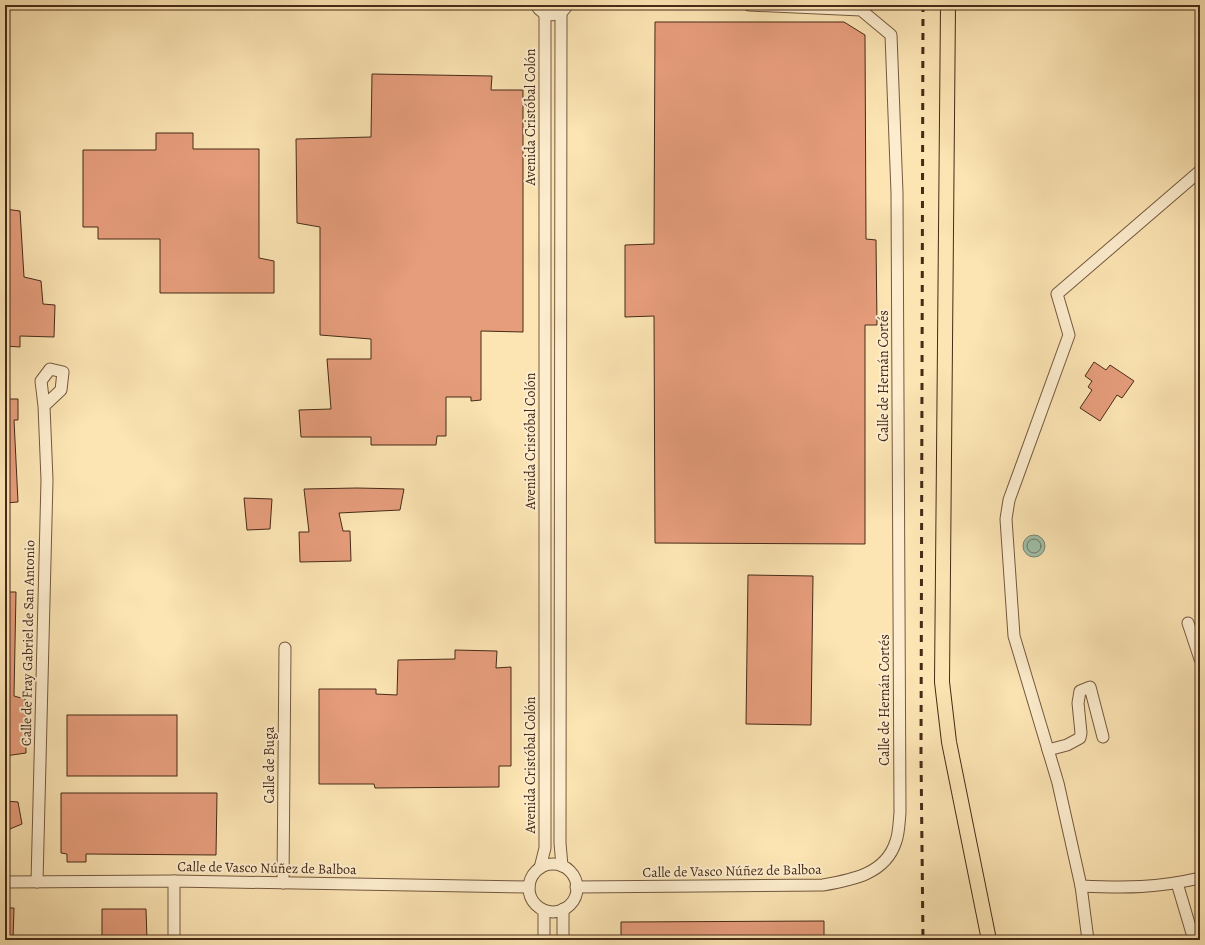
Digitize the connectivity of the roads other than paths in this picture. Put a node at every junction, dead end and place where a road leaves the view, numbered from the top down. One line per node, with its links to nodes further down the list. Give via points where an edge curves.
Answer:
1 (536, 5): 5 (street)
2 (749, 5): 13 (street, Calle de Hernán Cortés, via 861,10 891,35 897,201 900,813 896,841)
3 (948, 5): 30 (main road, via 942,682 948,742)
4 (564, 8): 5 (street, via 556,14); 14 (street, via 560,843)
5 (545, 14): 15 (street, Avenida Cristóbal Colón, via 545,848)
6 (1200, 171): 12 (street, via 1057,294 1069,335 1009,500 1006,519 1014,636)
7 (44, 406): 19 (street, Calle de Fray Gabriel de San Antonio, via 47,480)
8 (1188, 623): 10 (street)
9 (285, 648): 20 (street, Calle de Buga)
10 (1200, 659)
11 (1103, 737): 12 (street, via 1090,687 1080,690 1078,696 1080,738)
12 (1048, 750): 22 (street)
13 (883, 864): 24 (street, Calle de Vasco Núñez de Balboa, via 855,880 823,885)
14 (562, 866): 15 (street, via 555,864); 24 (street, via 572,875)
15 (540, 868): 23 (street, via 530,880)
16 (1200, 878): 21 (street)
17 (174, 881): 19 (street, Calle de Vasco Núñez de Balboa); 20 (street, Calle de Vasco Núñez de Balboa); 27 (street)
18 (5, 882): 19 (street, Calle de Vasco Núñez de Balboa)
19 (37, 882)
20 (283, 883): 23 (street, Calle de Vasco Núñez de Balboa)
21 (1177, 883): 22 (street, via 1134,888); 32 (street)
22 (1082, 886): 31 (street)
23 (529, 887): 26 (street, via 533,901)
24 (576, 887): 25 (street, via 573,900)
25 (563, 909): 26 (street, via 550,912); 29 (street)
26 (544, 910): 28 (street)
27 (174, 940)
28 (544, 940)
29 (563, 940)
30 (989, 940)
31 (1088, 940)
32 (1194, 940)

